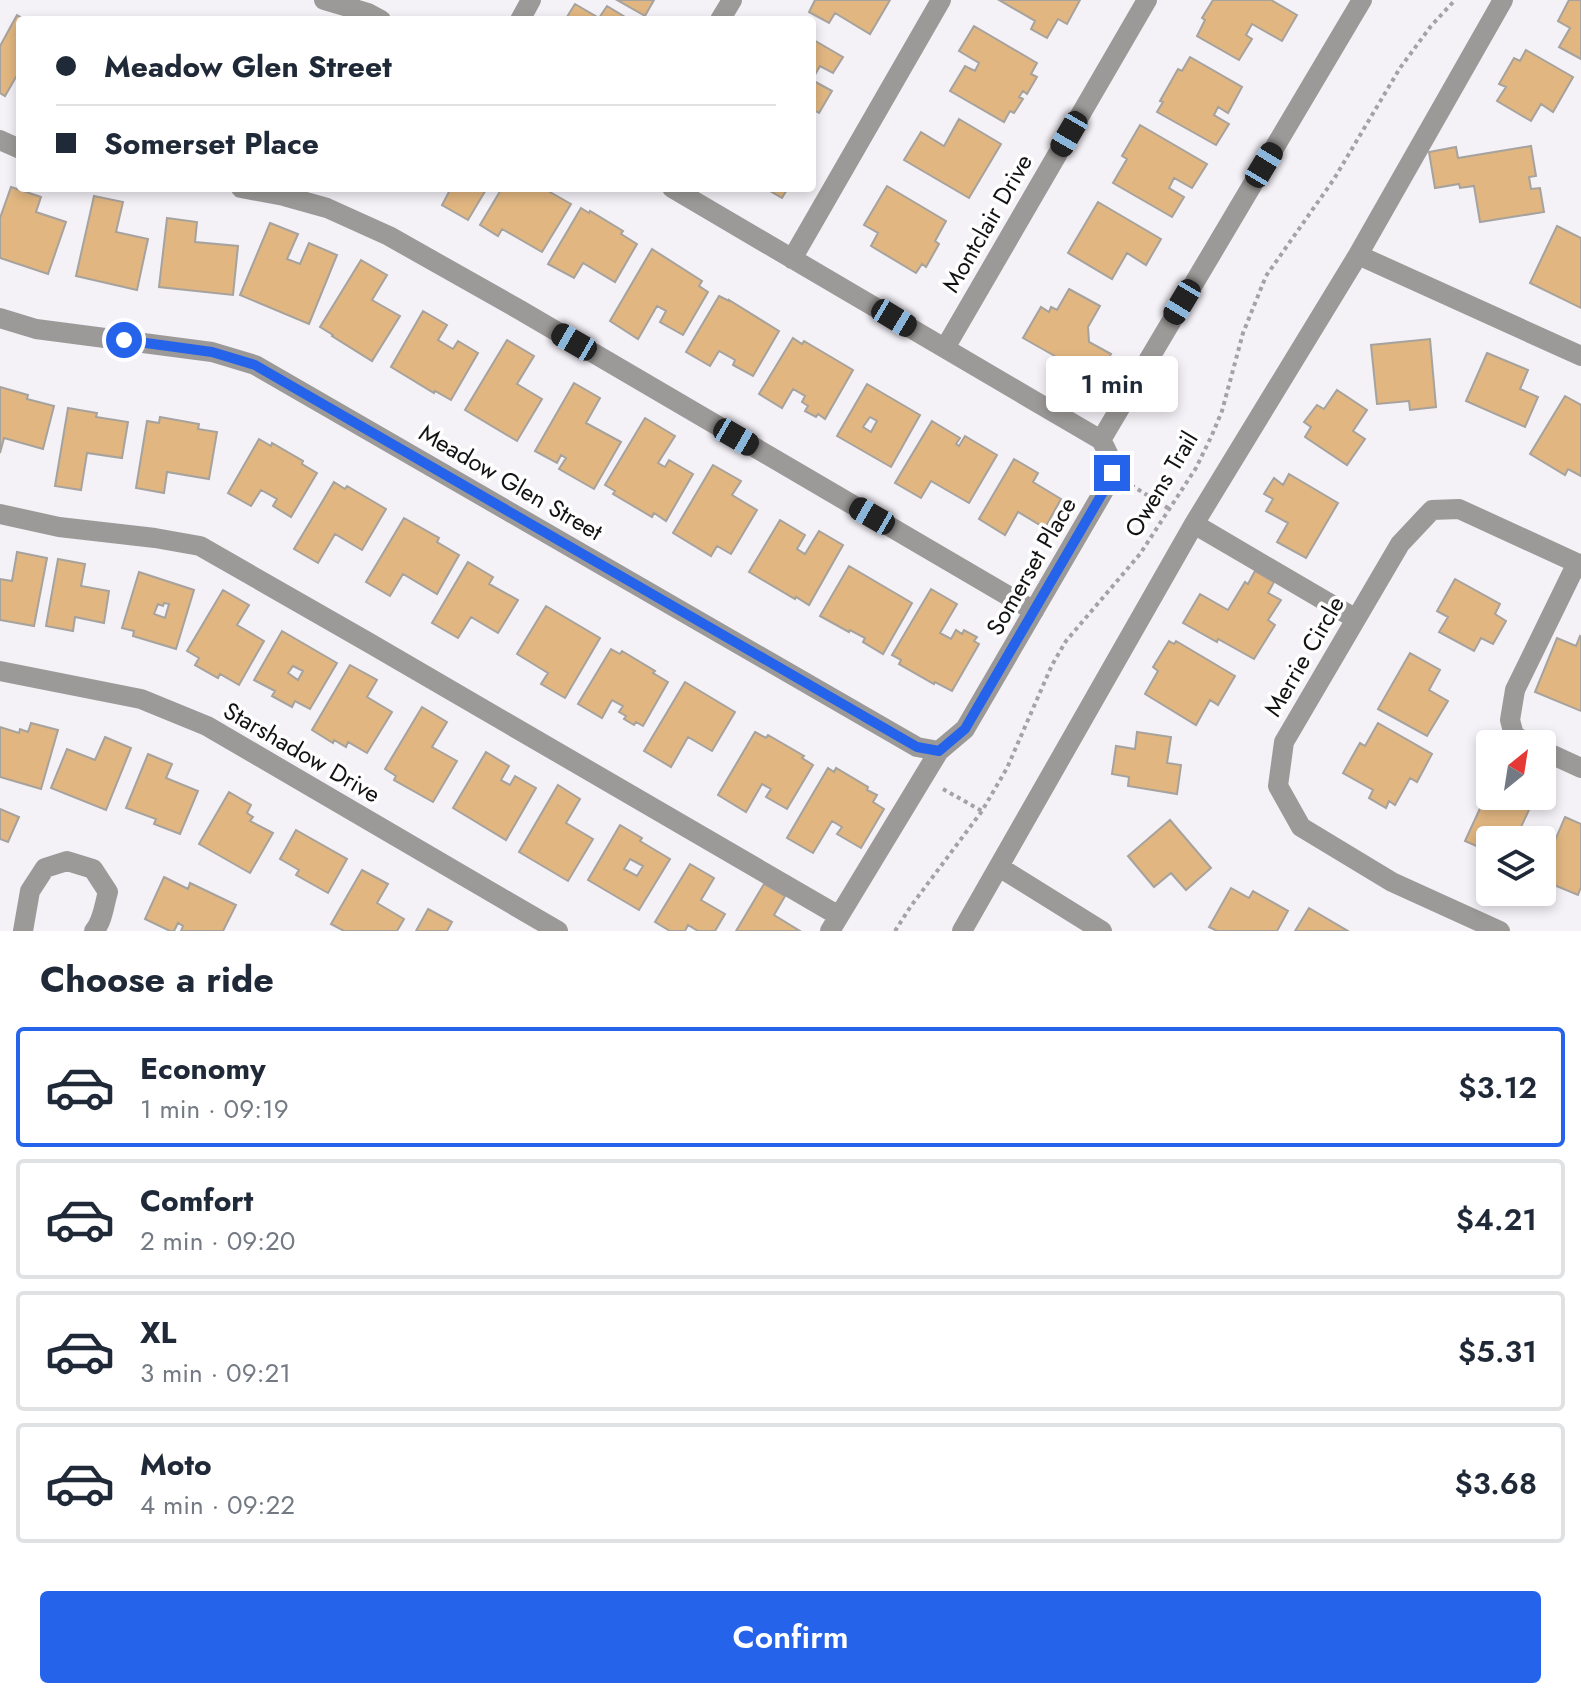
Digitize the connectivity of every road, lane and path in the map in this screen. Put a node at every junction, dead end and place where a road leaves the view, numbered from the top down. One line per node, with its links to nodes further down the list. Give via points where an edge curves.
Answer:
1 (324, 0): 7 (street)
2 (941, 0): 11 (street)
3 (1147, 0): 13 (street, Montclair Drive)
4 (1362, 0): 15 (street)
5 (1455, 0): 17 (path, Owens Trail, via 1400,68 1334,179 1266,276 1243,333 1222,411 1196,468)
6 (1503, 0): 10 (street)
7 (374, 16)
8 (262, 192): 21 (street, via 327,208 389,236)
9 (679, 192): 11 (street)
10 (1358, 255): 14 (street); 19 (street)
11 (792, 259): 13 (street)
12 (0, 318): 25 (street, Meadow Glen Street, via 36,329 212,352 255,365 917,747)
13 (945, 348): 15 (street)
14 (1581, 356)
15 (1101, 440): 16 (street, via 1111,456)
16 (1112, 473): 17 (path); 21 (street, Somerset Place)
17 (1169, 509): 19 (path); 29 (path, Owens Trail, via 1140,554 1066,641)
18 (0, 514): 31 (street, via 200,546 393,656)
19 (1194, 524): 22 (street); 30 (street)
20 (1579, 564): 22 (street, Merrie Circle, via 1459,509 1432,510 1400,544); 24 (street, via 1515,690)
21 (1034, 611): 25 (street, Somerset Place, via 965,729)
22 (1356, 619): 38 (street, Merrie Circle, via 1284,742 1278,786 1301,827 1392,882)
23 (0, 671): 34 (street, Starshadow Drive, via 141,699 207,726)
24 (1513, 730)
25 (939, 751): 28 (street)
26 (1556, 756): 27 (street)
27 (1581, 768)
28 (922, 778): 29 (path); 31 (street)
29 (982, 811): 35 (path, Owens Trail)
30 (999, 867): 36 (street); 37 (street)
31 (834, 924)
32 (27, 930): 33 (street, via 30,891 45,868 67,861 93,869 108,892)
33 (94, 931)
34 (558, 931)
35 (895, 931)
36 (962, 931)
37 (1102, 931)
38 (1500, 931)

